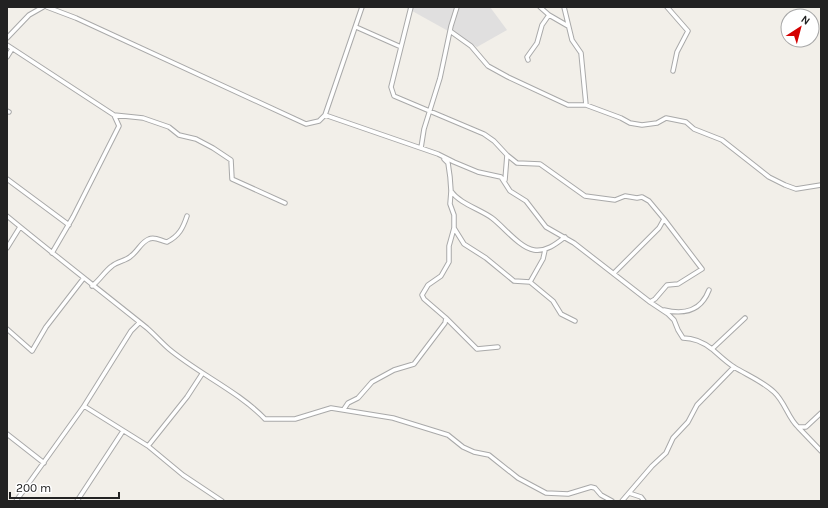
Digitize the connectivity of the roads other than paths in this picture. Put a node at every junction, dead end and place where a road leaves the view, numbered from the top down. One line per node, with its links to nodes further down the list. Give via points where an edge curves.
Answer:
1 (42, 7): 15 (street, via 29,15)
2 (48, 7): 24 (street, via 295,119 310,124)
3 (362, 7): 13 (street)
4 (411, 7): 17 (street)
5 (457, 7): 14 (street)
6 (540, 7): 11 (street)
7 (564, 7): 12 (street)
8 (667, 7): 10 (street)
9 (674, 7): 10 (street)
10 (672, 11): 21 (street, via 688,31 677,52)
11 (549, 15): 12 (street); 20 (street, via 542,25 537,43 527,57)
12 (568, 26): 22 (street, via 572,40 581,53)
13 (356, 27): 17 (street); 24 (street)
14 (450, 31): 22 (street, via 471,46 488,66 508,77 568,105); 23 (street)
15 (7, 38)
16 (7, 46): 18 (street)
17 (401, 47): 23 (street, via 391,92 394,96)
18 (12, 49): 19 (street); 25 (street)
19 (7, 57)
20 (528, 60)
21 (673, 71)
22 (586, 104): 31 (street, via 630,124 657,123 666,118 686,122 731,145 769,177 785,186 796,189)
23 (430, 112): 26 (street); 27 (street, via 484,134)
24 (325, 114): 26 (street)
25 (114, 115): 33 (street, via 143,118 169,127 179,135 196,139 231,160 232,179); 37 (street, via 119,126 118,131)
26 (421, 148): 28 (street)
27 (507, 155): 30 (street); 36 (street, via 517,163 540,164 585,196 615,200 625,196 642,197 649,201)
28 (442, 157): 30 (street, via 478,172 501,176); 32 (street, via 448,163)
29 (7, 179): 37 (street)
30 (505, 180): 40 (street, via 510,191 526,201 546,227)
31 (821, 185)
32 (452, 191): 39 (street, via 450,204 454,215); 42 (street, via 456,197 493,219 514,238 533,250)
33 (285, 203)
34 (7, 216): 38 (street)
35 (187, 216): 47 (street, via 183,229 173,239 167,242 149,239 141,244 130,258 120,260 112,266)
36 (664, 219): 44 (street, via 659,228); 49 (street, via 702,268 678,284 667,285 655,300)
37 (69, 225): 43 (street)
38 (20, 227): 41 (street); 43 (street)
39 (454, 228): 46 (street, via 464,244 514,281); 51 (street, via 446,269 428,285 422,295)
40 (565, 237): 42 (street); 44 (street)
41 (7, 248)
42 (545, 250): 46 (street, via 543,259)
43 (52, 253): 45 (street)
44 (614, 273): 49 (street)
45 (83, 279): 47 (street); 55 (street, via 46,327 32,351)
46 (530, 282): 53 (street, via 553,301 561,314)
47 (92, 286): 54 (street)
48 (709, 290): 50 (street, via 705,301 694,310 674,312)
49 (650, 302): 50 (street)
50 (661, 309): 57 (street, via 674,320 683,338 703,342)
51 (446, 318): 56 (street, via 477,348); 61 (street, via 440,331 414,364 394,370 372,382)
52 (745, 318): 57 (street)
53 (575, 321)
54 (139, 323): 59 (street); 60 (street)
55 (7, 329)
56 (498, 347)
57 (712, 349): 58 (street)
58 (734, 367): 63 (street, via 775,393 786,406 792,422); 69 (street, via 697,405 688,422 673,438 666,453)
59 (202, 374): 61 (street, via 255,409 265,419 295,419 331,408); 66 (street)
60 (84, 406): 64 (street); 68 (street)
61 (344, 409): 73 (street, via 393,418 448,435 463,447 489,455 518,478 546,493 568,494 590,487)
62 (821, 413): 63 (street, via 806,427)
63 (798, 427): 67 (street)
64 (123, 431): 66 (street); 71 (street)
65 (7, 434): 68 (street)
66 (148, 446): 72 (street, via 183,475)
67 (821, 451)
68 (44, 463): 70 (street)
69 (629, 493): 74 (street); 75 (street, via 641,497)
70 (16, 501)
71 (77, 501)
72 (222, 501)
73 (612, 501)
74 (622, 501)
75 (644, 501)

